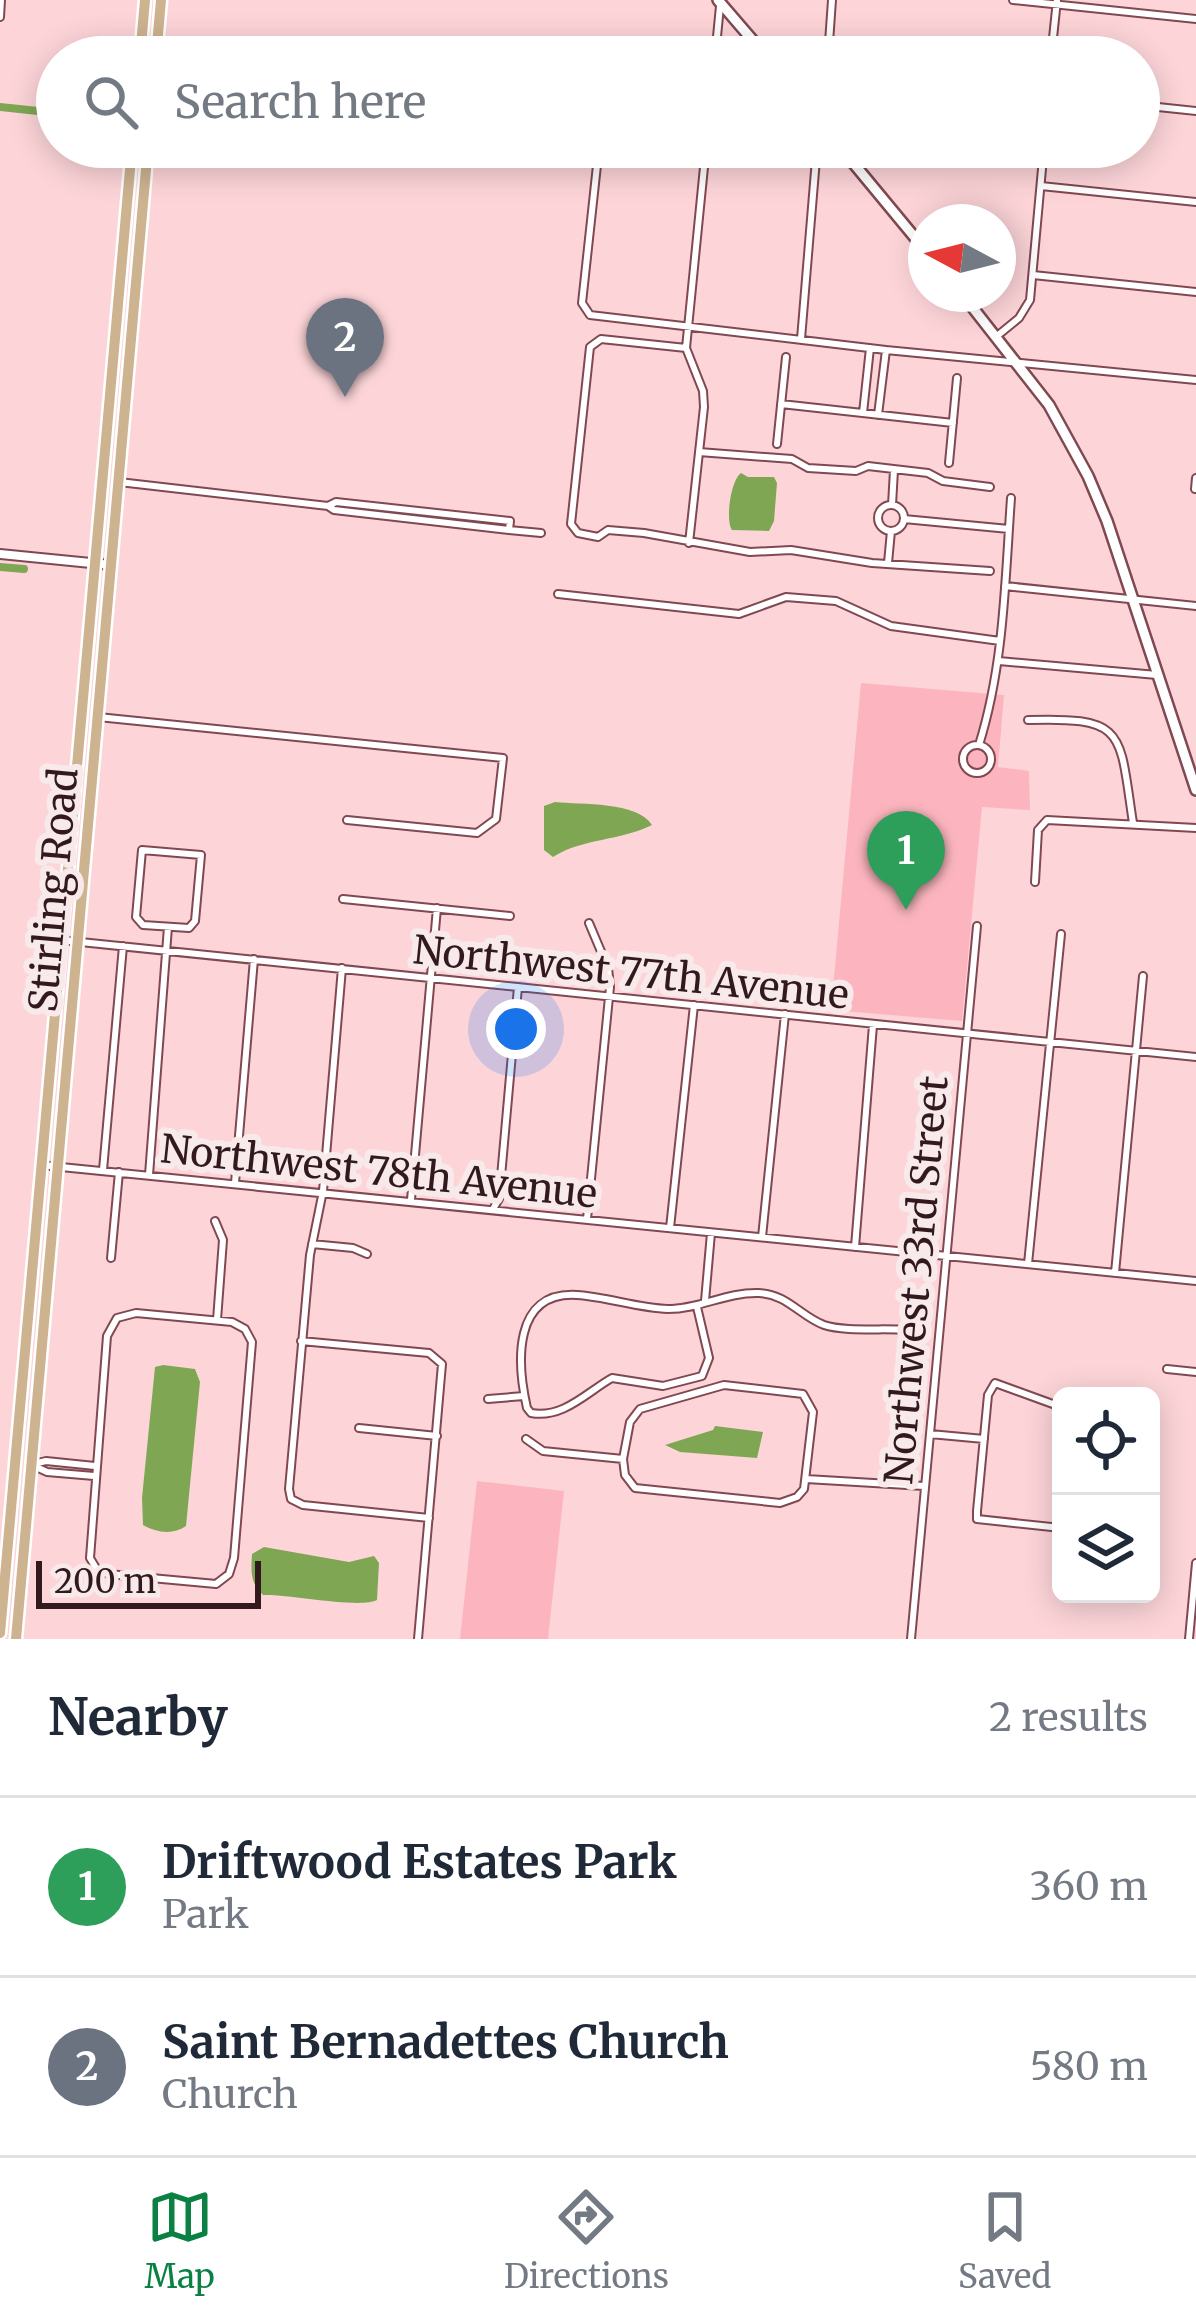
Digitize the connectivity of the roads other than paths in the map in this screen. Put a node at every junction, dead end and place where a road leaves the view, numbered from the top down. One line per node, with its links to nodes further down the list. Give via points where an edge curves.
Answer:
1 (2, 0): 8 (street)
2 (145, 0): 10 (main road)
3 (161, 0): 11 (main road)
4 (832, 0): 14 (street)
5 (1013, 0): 7 (street)
6 (719, 1): 12 (street); 13 (main road)
7 (1056, 2): 9 (street); 15 (street)
8 (0, 17)
9 (1196, 19)
10 (142, 36)
11 (158, 36)
12 (716, 36)
13 (749, 36)
14 (829, 36)
15 (1054, 36)
16 (1160, 107): 17 (street)
17 (1196, 111)
18 (130, 168): 41 (main road, Stirling Road)
19 (146, 168): 42 (main road, Stirling Road)
20 (596, 168): 31 (street, via 584,310)
21 (704, 168): 31 (street)
22 (815, 168): 33 (street)
23 (857, 168): 27 (main road)
24 (1042, 168): 25 (street)
25 (1041, 186): 26 (street); 28 (street)
26 (1196, 202)
27 (908, 229)
28 (1033, 275): 29 (street); 32 (street, via 1026,310)
29 (1196, 292)
30 (977, 312): 32 (main road)
31 (689, 325): 33 (street); 34 (street)
32 (997, 336): 38 (main road)
33 (801, 339): 35 (street)
34 (686, 348): 48 (street, via 703,391); 61 (street, via 601,339 590,347 571,524 598,537 608,530)
35 (870, 348): 36 (street); 44 (street)
36 (886, 350): 38 (street); 45 (street)
37 (786, 357): 43 (street)
38 (1018, 361): 40 (street); 69 (main road, via 1088,476)
39 (957, 378): 46 (street)
40 (1196, 380)
41 (111, 388): 42 (main road); 63 (main road, Stirling Road)
42 (127, 390): 52 (main road, Stirling Road)
43 (781, 404): 44 (street); 47 (street)
44 (862, 413): 45 (street)
45 (878, 415): 46 (street)
46 (952, 423): 49 (street)
47 (777, 444)
48 (699, 452): 50 (street); 61 (street)
49 (949, 463)
50 (894, 470): 53 (street); 56 (street)
51 (1196, 478): 54 (street)
52 (119, 482): 60 (street, via 510,521 509,530); 65 (main road, Stirling Road)
53 (989, 487)
54 (1195, 489)
55 (1011, 498): 58 (street)
56 (892, 505): 57 (street); 59 (street, via 878,518)
57 (904, 519): 58 (street); 59 (street)
58 (1009, 529): 67 (street)
59 (890, 531): 64 (street)
60 (541, 533)
61 (688, 543): 64 (street)
62 (0, 554): 63 (street)
63 (95, 564): 65 (street); 89 (main road, Stirling Road)
64 (887, 564): 66 (street)
65 (111, 565): 74 (main road, Stirling Road)
66 (990, 571)
67 (1005, 586): 69 (street); 71 (street)
68 (558, 594): 71 (street, via 739,614 786,597 836,601 891,626)
69 (1132, 599): 70 (street); 73 (main road)
70 (1196, 606)
71 (1000, 641): 72 (street)
72 (999, 661): 73 (street); 76 (street)
73 (1159, 675): 77 (main road)
74 (98, 717): 78 (street, via 503,758 496,819 477,833); 90 (main road, Stirling Road)
75 (1028, 719): 79 (street, via 1105,726 1125,771)
76 (979, 746): 76 (street, via 963,755 975,773 991,759)
77 (1196, 790)
78 (347, 820)
79 (1133, 823): 80 (street); 81 (street, via 1047,820 1038,830)
80 (1196, 828)
81 (1035, 882)
82 (344, 899): 83 (street, Northwest 77th Avenue)
83 (437, 908): 84 (street, Northwest 77th Avenue); 96 (street)
84 (510, 916)
85 (589, 923): 98 (street, via 608,968)
86 (977, 926): 102 (street, Northwest 33rd Street)
87 (168, 927): 87 (street, via 136,917 142,850 201,855 192,925); 92 (street)
88 (1060, 934): 103 (street)
89 (61, 940): 90 (street, Northwest 77th Avenue); 106 (main road, Stirling Road)
90 (78, 941): 91 (street, Northwest 77th Avenue); 107 (main road, Stirling Road)
91 (123, 946): 92 (street, Northwest 77th Avenue); 108 (street)
92 (167, 951): 93 (street, Northwest 77th Avenue); 110 (street)
93 (254, 959): 94 (street, Northwest 77th Avenue); 111 (street)
94 (342, 968): 96 (street, Northwest 77th Avenue); 112 (street)
95 (1143, 976): 104 (street)
96 (430, 977): 97 (street, Northwest 77th Avenue); 113 (street)
97 (518, 987): 98 (street, Northwest 77th Avenue); 114 (street)
98 (608, 997): 99 (street, Northwest 77th Avenue); 115 (street)
99 (694, 1005): 100 (street, Northwest 77th Avenue); 117 (street)
100 (784, 1014): 101 (street, Northwest 77th Avenue); 119 (street)
101 (873, 1025): 102 (street, Northwest 77th Avenue); 121 (street)
102 (967, 1033): 103 (street, Northwest 77th Avenue); 123 (street, Northwest 33rd Street)
103 (1051, 1041): 104 (street, Northwest 77th Avenue); 125 (street)
104 (1136, 1049): 105 (street, Northwest 77th Avenue); 126 (street)
105 (1196, 1057)
106 (41, 1165): 107 (street, Northwest 78th Avenue); 142 (main road, Stirling Road)
107 (58, 1167): 108 (street, Northwest 78th Avenue); 144 (main road, Stirling Road)
108 (104, 1170): 109 (street, Northwest 78th Avenue)
109 (119, 1172): 110 (street, Northwest 78th Avenue); 124 (street)
110 (149, 1174): 111 (street, Northwest 78th Avenue)
111 (235, 1183): 112 (street, Northwest 78th Avenue)
112 (323, 1191): 113 (street, Northwest 78th Avenue); 120 (street)
113 (411, 1200): 114 (street, Northwest 78th Avenue)
114 (493, 1209): 115 (street, Northwest 78th Avenue)
115 (587, 1219): 117 (street, Northwest 78th Avenue)
116 (215, 1221): 129 (street, via 223,1240)
117 (670, 1228): 118 (street, Northwest 78th Avenue)
118 (711, 1233): 119 (street, Northwest 78th Avenue); 128 (street)
119 (761, 1238): 121 (street, Northwest 78th Avenue)
120 (312, 1244): 122 (street); 131 (street)
121 (855, 1247): 123 (street, Northwest 78th Avenue)
122 (367, 1254)
123 (945, 1256): 125 (street, Northwest 78th Avenue); 138 (street, Northwest 33rd Street)
124 (111, 1258)
125 (1028, 1264): 126 (street, Northwest 78th Avenue)
126 (1115, 1273): 127 (street, Northwest 78th Avenue)
127 (1196, 1281)
128 (701, 1305): 130 (street, via 762,1293 825,1325); 134 (street, via 640,1307 575,1295 545,1301 522,1331); 134 (street, via 709,1358 702,1376 663,1385 612,1378 546,1415 531,1413)
129 (217, 1321): 145 (street, via 117,1318 107,1336); 146 (street, via 248,1333 253,1355 233,1564 225,1579 204,1585 94,1566)
130 (908, 1330)
131 (302, 1342): 139 (street, via 436,1357 443,1373); 149 (street, via 291,1499)
132 (1167, 1369): 133 (street)
133 (1196, 1372)
134 (524, 1396): 135 (street)
135 (488, 1399)
136 (1052, 1404): 141 (street, via 995,1383)
137 (359, 1428): 139 (street)
138 (930, 1434): 141 (street); 148 (street, Northwest 33rd Street)
139 (437, 1436): 149 (street)
140 (526, 1439): 143 (street, via 543,1451)
141 (984, 1439): 150 (street, via 977,1519)
142 (17, 1442): 144 (main road); 152 (main road, Stirling Road, via 9,1462)
143 (623, 1459): 147 (street, via 635,1488 780,1503 797,1497); 147 (street, via 640,1409 724,1385 810,1400)
144 (31, 1464): 145 (street); 146 (street); 153 (main road, Stirling Road)
145 (95, 1466): 146 (street)
146 (94, 1476)
147 (806, 1479): 148 (street)
148 (925, 1486): 157 (street, Northwest 33rd Street)
149 (429, 1518): 156 (street)
150 (1052, 1527)
151 (1196, 1563): 158 (street)
152 (3, 1600): 153 (main road); 154 (main road, Stirling Road)
153 (18, 1620): 155 (main road, Stirling Road)
154 (0, 1633)
155 (16, 1639)
156 (418, 1639)
157 (910, 1639)
158 (1189, 1639)

